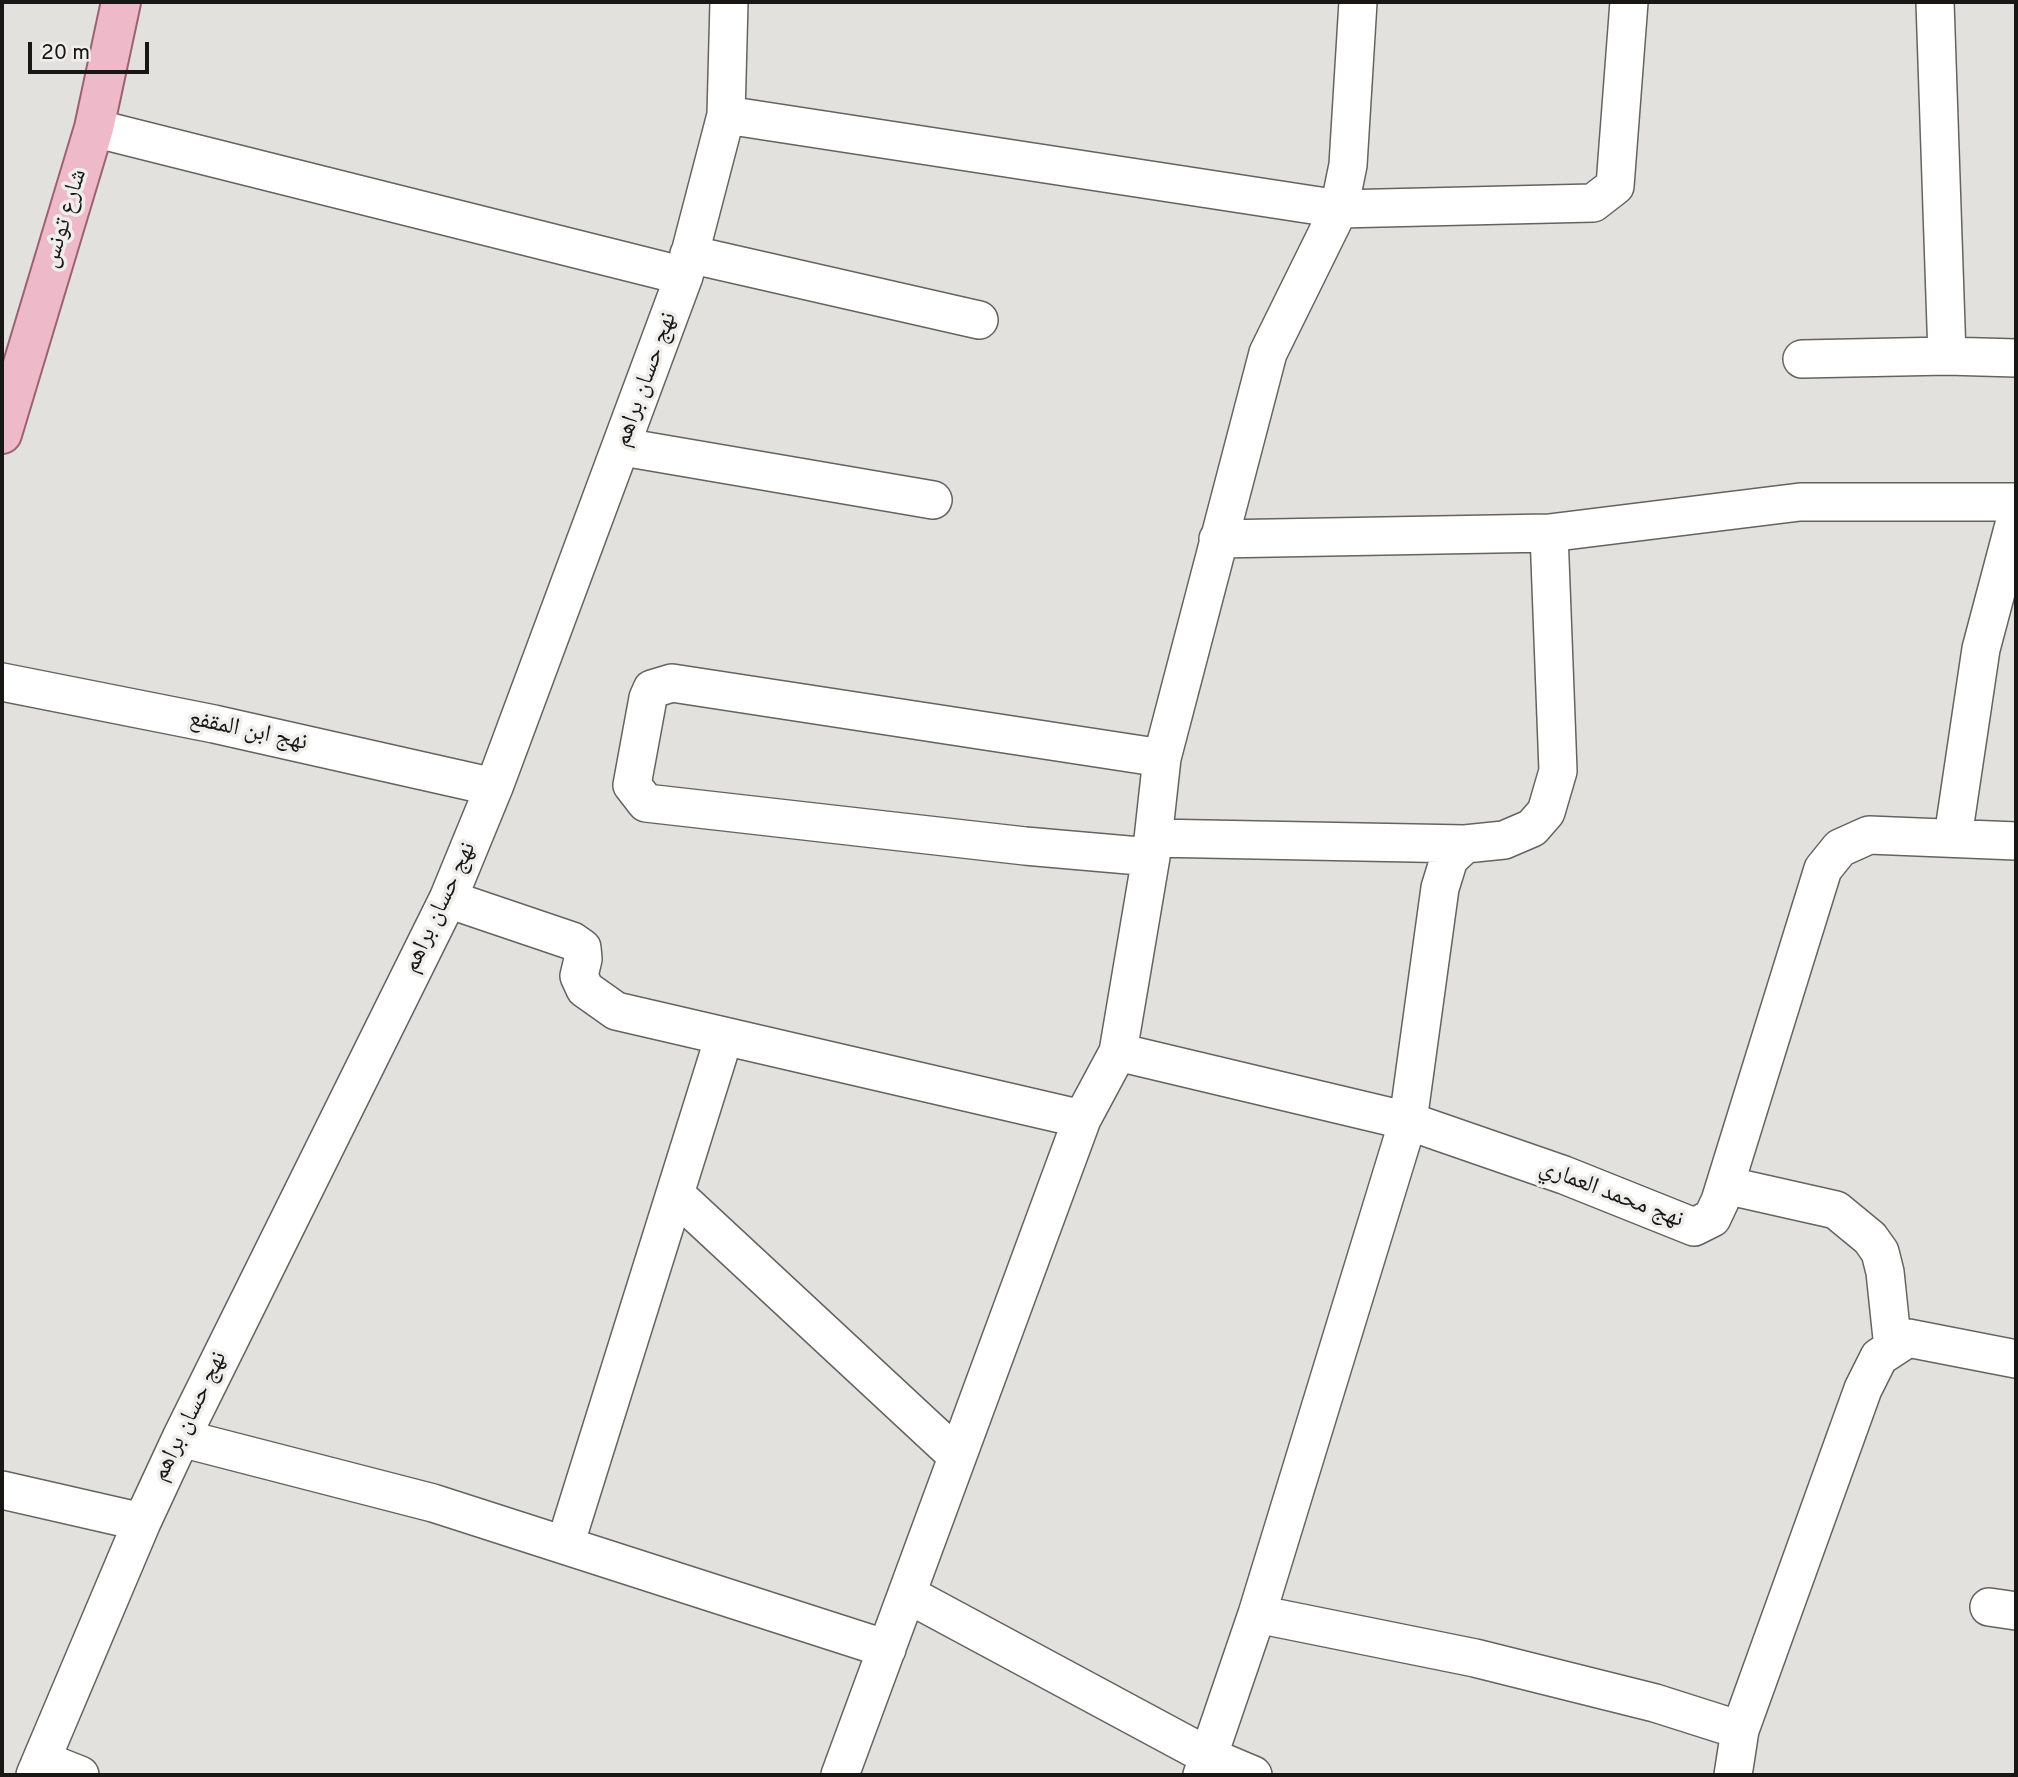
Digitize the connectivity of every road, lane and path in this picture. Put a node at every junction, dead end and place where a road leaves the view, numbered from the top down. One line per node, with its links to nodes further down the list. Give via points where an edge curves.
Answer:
1 (121, 2): 7 (main road, شارع تونس)
2 (729, 2): 6 (street, نهج حسان براهم)
3 (1358, 2): 8 (street, via 1348,165)
4 (1629, 2): 8 (street, via 1615,186 1593,203)
5 (1935, 2): 11 (street)
6 (726, 116): 8 (street); 9 (street, نهج حسان براهم)
7 (94, 128): 9 (street); 14 (main road, شارع تونس)
8 (1339, 209): 21 (street, via 1268,353)
9 (687, 265): 10 (street); 16 (street, نهج حسان براهم)
10 (979, 320)
11 (1947, 356): 12 (street); 13 (street)
12 (2016, 358)
13 (1802, 359)
14 (8, 388): 15 (main road, شارع تونس)
15 (2, 434)
16 (623, 447): 17 (street); 24 (street, نهج حسان براهم)
17 (933, 500)
18 (2016, 502): 20 (street, via 1800,502)
19 (2016, 517): 25 (street, via 1981,649)
20 (1549, 533): 21 (street); 27 (street, via 1558,771 1546,812 1532,828 1504,840)
21 (1218, 538): 23 (street)
22 (2, 682): 24 (street, نهج ابن المقفع)
23 (1162, 758): 28 (street); 28 (street, via 672,683 652,689 648,698 632,785 646,803 1025,846)
24 (494, 787): 29 (street, نهج حسان براهم)
25 (1953, 838): 26 (street, نهج محمد العماري); 34 (street, نهج محمد العماري, via 1869,835 1840,848 1823,869)
26 (2016, 841)
27 (1465, 844): 28 (street); 33 (street, via 1449,859 1440,888)
28 (1152, 847): 31 (street)
29 (448, 899): 30 (street, via 572,941 582,948 579,976 585,989 616,1011); 38 (street, نهج حسان براهم)
30 (724, 1037): 32 (street); 35 (street)
31 (1118, 1052): 32 (street); 33 (street, نهج محمد العماري)
32 (1082, 1119): 39 (street)
33 (1408, 1121): 34 (street, نهج محمد العماري, via 1564,1175 1694,1227 1712,1218); 44 (street)
34 (1725, 1185): 36 (street, via 1836,1210 1871,1238 1885,1272)
35 (675, 1194): 39 (street); 42 (street)
36 (1893, 1348): 37 (street, via 1908,1338); 46 (street, via 1879,1357 1863,1389)
37 (2016, 1359)
38 (181, 1437): 41 (street, نهج حسان براهم); 42 (street, via 433,1503)
39 (957, 1457): 43 (street)
40 (2, 1490): 41 (street)
41 (142, 1521): 48 (street, نهج حسان براهم)
42 (565, 1545): 45 (street)
43 (907, 1594): 45 (street); 47 (street)
44 (1257, 1614): 46 (street, via 1475,1658 1655,1703); 47 (street)
45 (887, 1649): 50 (street)
46 (1740, 1730): 52 (street)
47 (1205, 1766): 51 (street)
48 (38, 1767): 49 (street)
49 (80, 1775)
50 (840, 1775)
51 (1253, 1775)
52 (1734, 1775)

